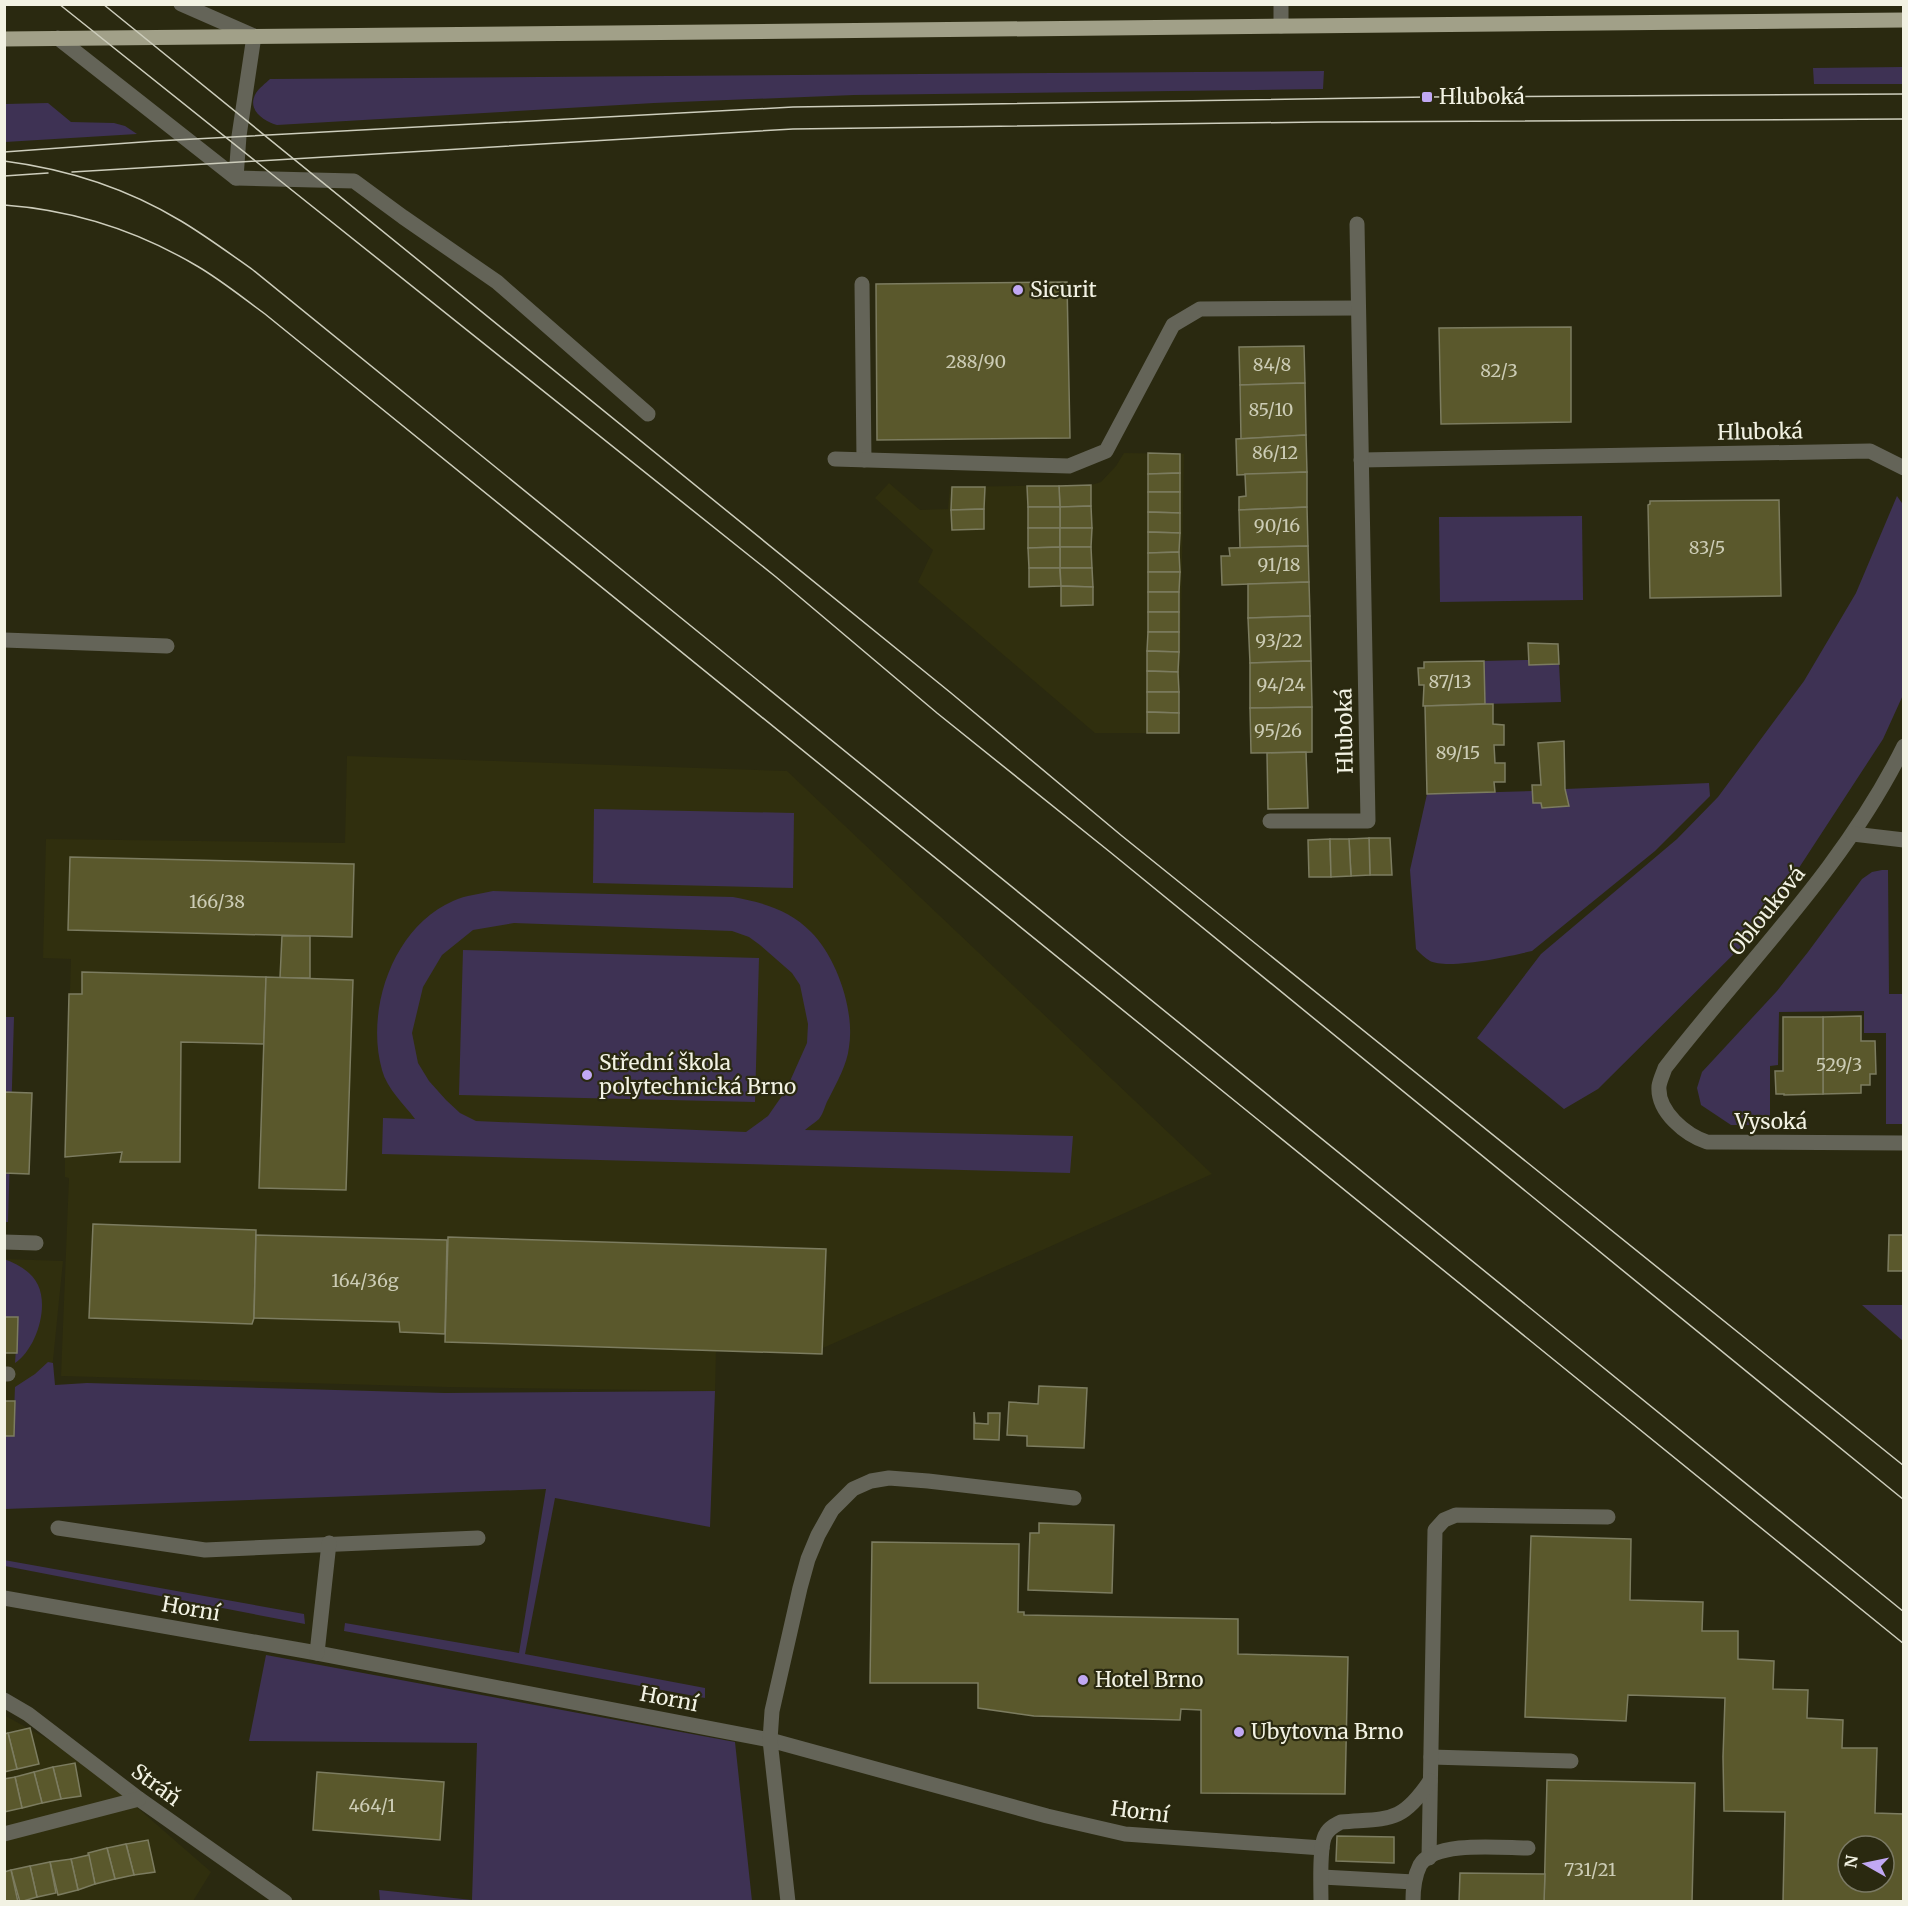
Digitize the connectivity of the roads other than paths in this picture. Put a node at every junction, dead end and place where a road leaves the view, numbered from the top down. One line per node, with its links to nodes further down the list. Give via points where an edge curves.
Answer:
1 (181, 4): 5 (street)
2 (1281, 4): 4 (street)
3 (1904, 20): 4 (main road)
4 (1281, 26): 5 (main road)
5 (254, 36): 6 (main road); 8 (street)
6 (58, 38): 7 (main road); 8 (street)
7 (4, 39)
8 (236, 178): 12 (street, via 354,181 497,282)
9 (1357, 224): 11 (street, Hluboká)
10 (862, 284): 14 (street)
11 (1357, 308): 14 (street, via 1200,309 1173,325 1106,451 1069,466); 15 (street, Hluboká)
12 (648, 414)
13 (835, 459): 14 (street)
14 (864, 460)
15 (1361, 460): 16 (street, Hluboká, via 1870,451); 20 (street, Hluboká, via 1368,821)
16 (1904, 468)
17 (4, 640): 18 (street)
18 (167, 646)
19 (1904, 746): 21 (street, Oblouková)
20 (1270, 821)
21 (1853, 834): 22 (street); 23 (street, Oblouková, via 1818,883 1665,1068)
22 (1904, 840)
23 (1660, 1096): 24 (street, Vysoká, via 1680,1126 1707,1142)
24 (1904, 1143)
25 (4, 1242): 26 (street)
26 (36, 1243)
27 (1074, 1498): 35 (street, via 889,1478 853,1489 832,1510 808,1559 772,1711)
28 (1608, 1516): 36 (street, via 1456,1515 1435,1530)
29 (58, 1528): 31 (street, via 205,1550)
30 (478, 1538): 31 (street)
31 (329, 1544): 33 (street)
32 (4, 1598): 33 (street, Horní)
33 (317, 1653): 35 (street, Horní)
34 (4, 1700): 39 (street, Stráň)
35 (770, 1740): 41 (street, Horní, via 1125,1834); 47 (street)
36 (1431, 1757): 37 (street); 38 (street)
37 (1571, 1761)
38 (1430, 1781): 41 (street, via 1408,1809 1396,1816 1333,1826 1324,1835); 43 (street)
39 (139, 1799): 40 (street); 46 (street, Stráň)
40 (4, 1834)
41 (1322, 1848): 44 (street)
42 (1528, 1848): 43 (street, via 1462,1847 1440,1851)
43 (1429, 1858): 45 (street, via 1421,1863)
44 (1322, 1877): 45 (street); 48 (street)
45 (1414, 1882): 49 (street)
46 (285, 1902)
47 (788, 1902)
48 (1321, 1902)
49 (1413, 1902)

